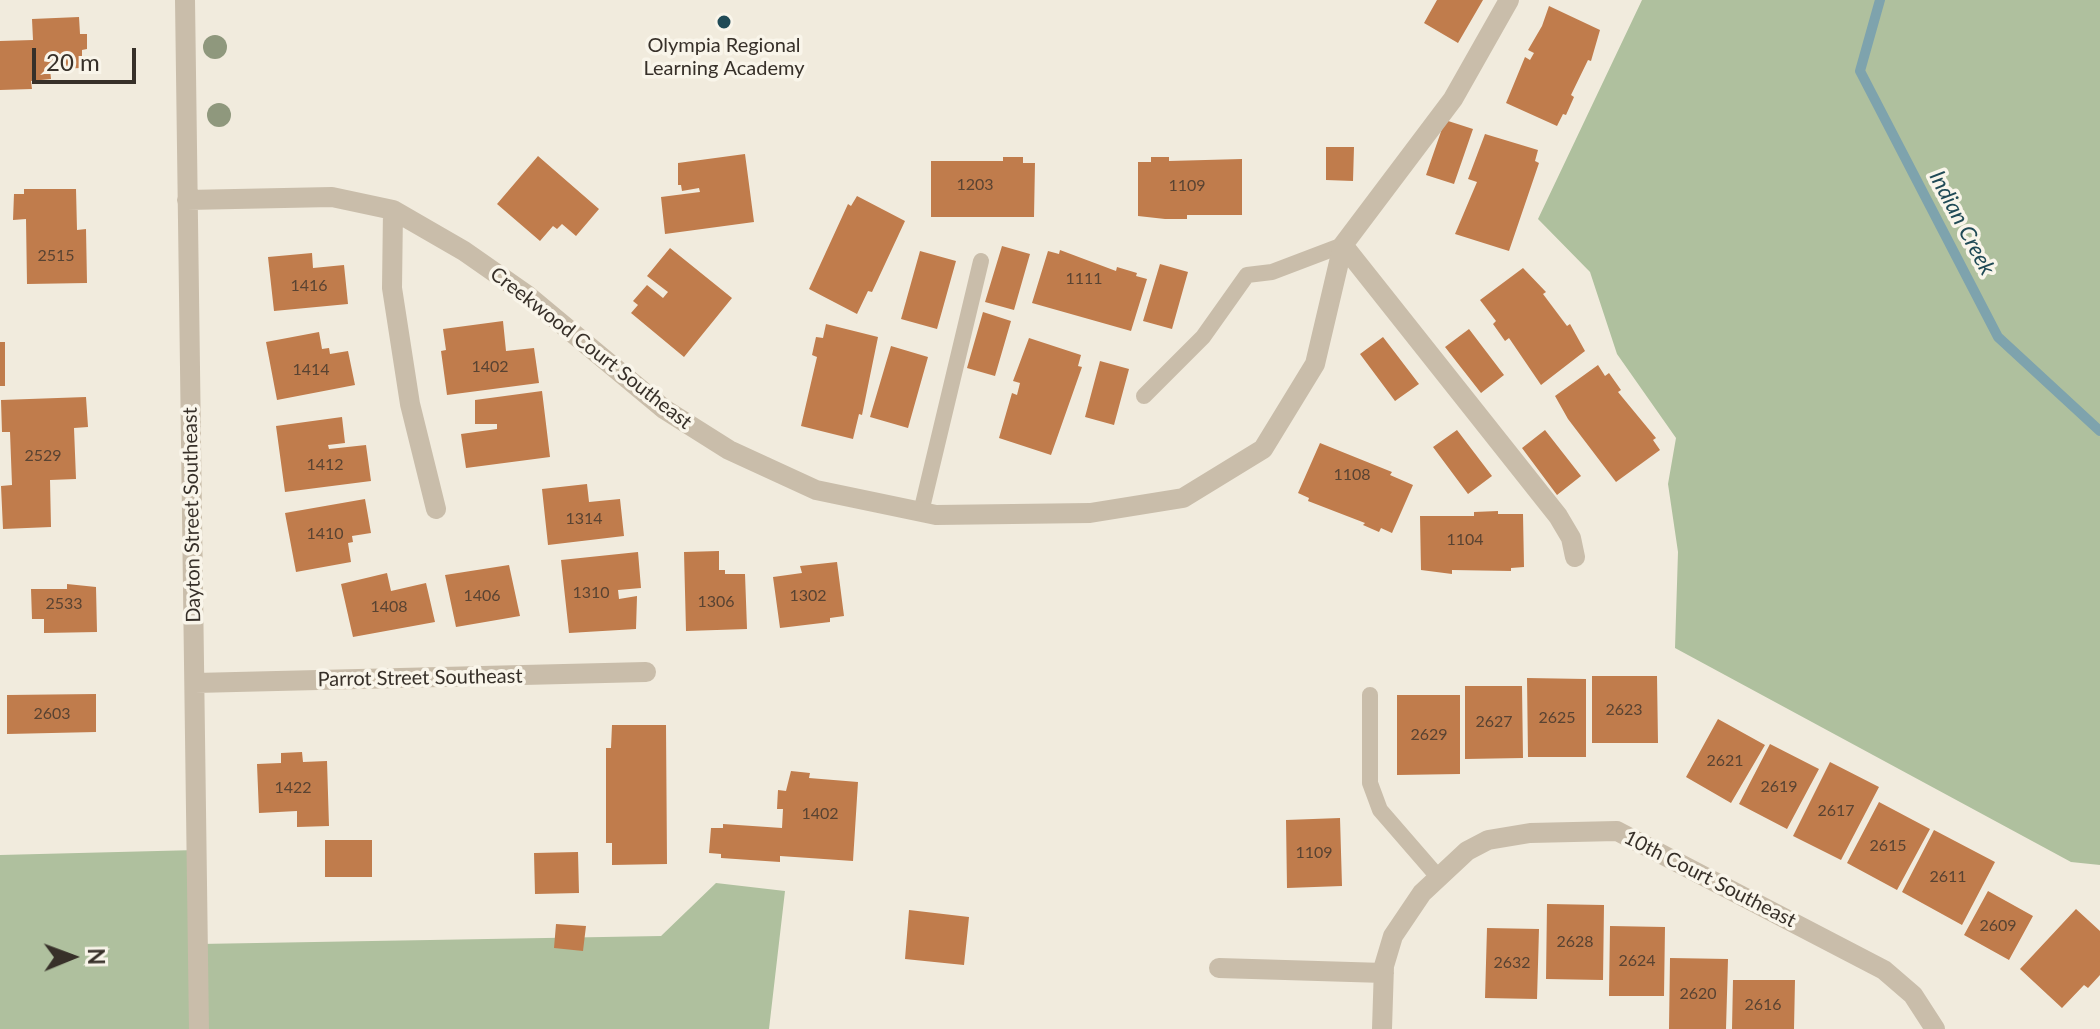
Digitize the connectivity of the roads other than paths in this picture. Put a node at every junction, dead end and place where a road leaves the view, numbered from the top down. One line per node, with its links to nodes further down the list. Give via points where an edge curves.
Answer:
1 (185, 0): 3 (street, Dayton Street Southeast)
2 (1509, 0): 5 (street, Creekwood Court Southeast, via 1453,99)
3 (187, 200): 4 (street, Creekwood Court Southeast, via 332,197); 12 (street, Dayton Street Southeast)
4 (393, 210): 8 (street, via 392,288 410,404); 9 (street, Creekwood Court Southeast, via 527,295 664,409 729,450 816,490)
5 (1343, 245): 7 (lane, via 1272,272 1247,275 1203,337); 9 (street, Creekwood Court Southeast, via 1315,364 1263,449 1183,498 1090,513); 10 (street, via 1558,516)
6 (981, 261): 9 (lane)
7 (1144, 396)
8 (436, 509)
9 (921, 512)
10 (1575, 557)
11 (646, 672): 12 (street, Parrot Street Southeast)
12 (195, 683): 17 (street, Dayton Street Southeast)
13 (1370, 695): 14 (lane, via 1370,783 1380,810)
14 (1439, 878): 16 (street, 10th Court Southeast, via 1393,936); 19 (street, 10th Court Southeast, via 1467,851 1488,840 1530,833 1617,831 1884,970 1913,995)
15 (1219, 968): 16 (street)
16 (1384, 973): 18 (street, 10th Court Southeast)
17 (199, 1029)
18 (1382, 1029)
19 (1935, 1029)

